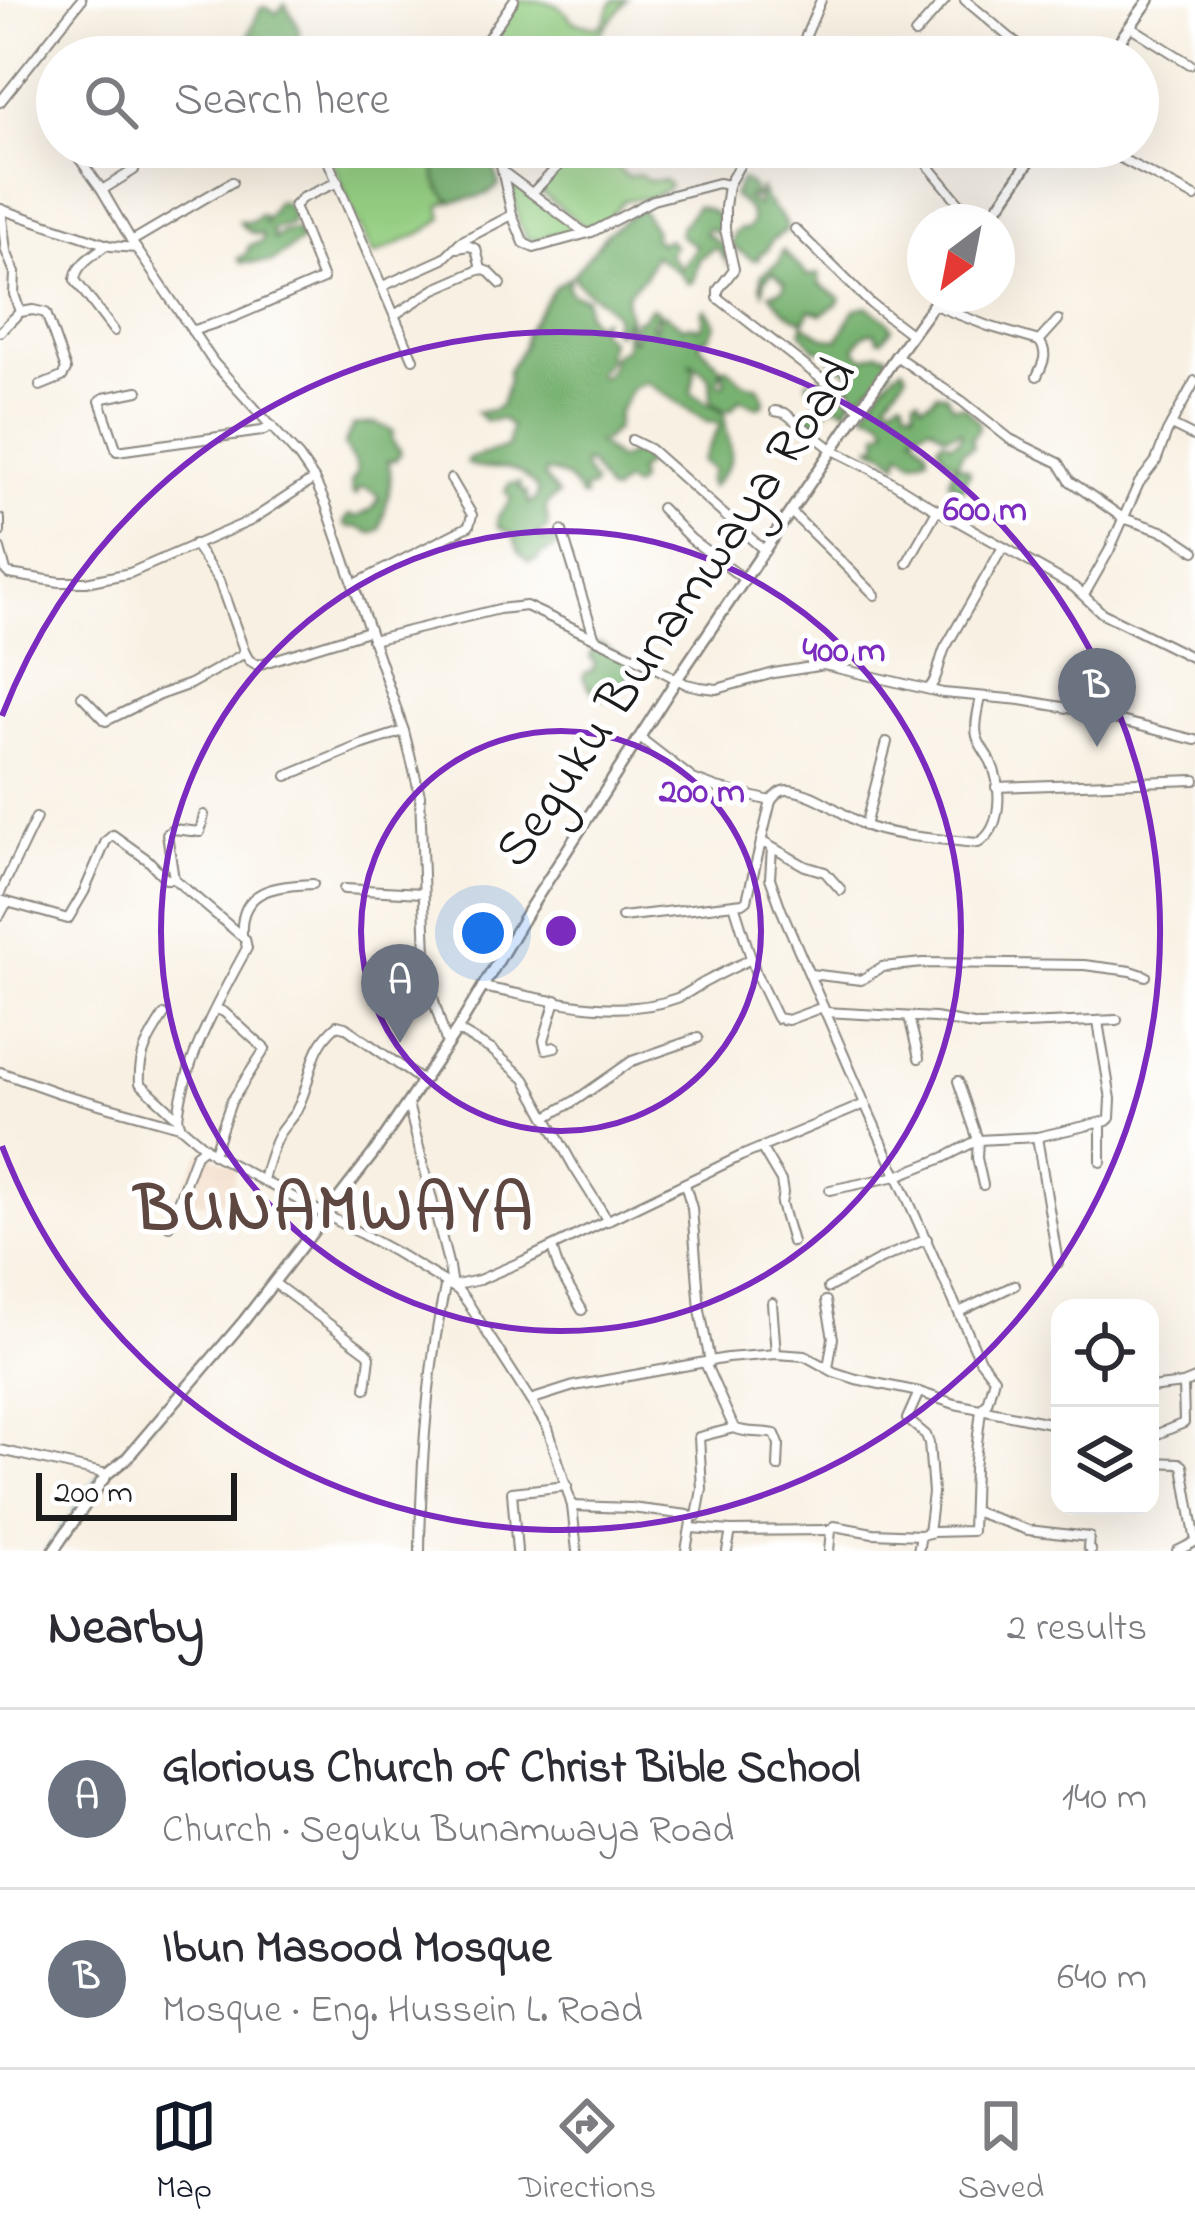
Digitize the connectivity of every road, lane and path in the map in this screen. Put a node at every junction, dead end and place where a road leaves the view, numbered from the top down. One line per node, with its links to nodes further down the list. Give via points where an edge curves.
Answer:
1 (81, 0): 9 (street)
2 (514, 0): 10 (street)
3 (821, 0): 11 (street)
4 (945, 0): 8 (street)
5 (965, 0): 12 (street)
6 (1149, 0): 7 (main road)
7 (1131, 27): 13 (main road); 14 (street)
8 (915, 34)
9 (52, 36)
10 (489, 36)
11 (806, 36)
12 (1009, 36)
13 (1124, 36)
14 (1145, 36)
15 (1159, 45): 17 (street)
16 (36, 57): 18 (street)
17 (1190, 64)
18 (0, 102)
19 (86, 168): 32 (street)
20 (133, 168): 32 (street)
21 (332, 168): 30 (street)
22 (503, 168): 28 (street)
23 (556, 168): 33 (street)
24 (738, 168): 31 (street)
25 (930, 168): 35 (street)
26 (1025, 168): 36 (main road)
27 (1139, 168): 34 (street)
28 (505, 173): 33 (street); 38 (street)
29 (232, 182): 41 (street)
30 (338, 182): 46 (street); 53 (street, via 294,206 323,279)
31 (728, 185): 40 (street, via 652,200); 64 (street, via 724,222 734,269 718,298)
32 (102, 190): 41 (street)
33 (533, 192): 40 (street)
34 (1195, 197)
35 (960, 204)
36 (1000, 204)
37 (0, 209): 42 (street); 47 (street)
38 (512, 215): 40 (street, via 529,247); 43 (street)
39 (795, 229): 55 (street)
40 (586, 234)
41 (134, 244): 42 (street); 53 (street)
42 (106, 245): 52 (street, via 75,280)
43 (456, 248): 44 (street, via 476,249); 46 (street)
44 (481, 268): 45 (street); 50 (street)
45 (501, 284)
46 (382, 286): 50 (street)
47 (20, 312): 54 (street); 61 (street, via 46,313 66,370)
48 (929, 312): 55 (main road, Seguku Bunamwaya Road)
49 (952, 312): 56 (street)
50 (396, 314): 58 (street)
51 (1058, 320): 56 (street)
52 (114, 331)
53 (192, 331): 67 (street)
54 (0, 332)
55 (912, 334): 57 (main road, Seguku Bunamwaya Road)
56 (1039, 341): 59 (street, via 1045,355)
57 (896, 356): 64 (main road, Seguku Bunamwaya Road); 76 (street, via 1016,443 1059,463 1070,481)
58 (413, 359)
59 (1037, 376)
60 (1195, 381): 63 (street)
61 (40, 386)
62 (138, 392): 67 (street, via 100,401 117,451)
63 (1192, 394): 66 (street)
64 (860, 409): 70 (main road, Seguku Bunamwaya Road)
65 (775, 411): 70 (street)
66 (1171, 424): 68 (street); 76 (street)
67 (272, 426): 71 (street)
68 (1195, 437)
69 (632, 440): 83 (street)
70 (832, 450): 74 (street); 75 (main road, Seguku Bunamwaya Road)
71 (314, 479): 80 (street, via 250,521); 87 (street)
72 (451, 479): 87 (street, via 472,515 469,526)
73 (661, 508): 86 (street)
74 (937, 510): 81 (street); 85 (street)
75 (791, 512): 83 (main road, Seguku Bunamwaya Road); 88 (street)
76 (1123, 518): 84 (street, via 1168,532); 89 (street)
77 (0, 519): 79 (street)
78 (562, 531): 91 (street)
79 (0, 532)
80 (194, 544): 82 (street, via 130,573 60,583 9,574); 92 (street, via 219,580)
81 (1003, 547): 89 (street); 95 (street)
82 (0, 549)
83 (765, 551): 86 (main road, Seguku Bunamwaya Road)
84 (1195, 551)
85 (908, 563)
86 (745, 580): 94 (main road, Seguku Bunamwaya Road)
87 (353, 585): 90 (street)
88 (875, 595)
89 (1084, 595): 93 (street, via 1102,613)
90 (370, 635): 91 (street, via 520,606); 92 (street, via 257,665); 98 (street)
91 (594, 638): 94 (street)
92 (245, 653): 96 (street, via 106,722)
93 (1195, 659)
94 (677, 679): 95 (street, via 717,689 824,665); 99 (main road, Seguku Bunamwaya Road)
95 (926, 689): 97 (street)
96 (82, 696)
97 (981, 697): 100 (street, via 1074,709); 104 (street, via 976,734)
98 (404, 731): 102 (street); 115 (street, via 420,795)
99 (640, 738): 105 (street, via 693,779); 124 (main road, Seguku Bunamwaya Road)
100 (1195, 740)
101 (887, 742): 108 (street)
102 (287, 776)
103 (1195, 780): 104 (street)
104 (996, 787): 108 (street, via 995,824 978,842)
105 (771, 801): 108 (street, via 796,791); 109 (street)
106 (204, 815): 111 (street, via 200,832 167,834)
107 (35, 818): 116 (street)
108 (865, 826)
109 (761, 841): 110 (street); 117 (street, via 750,895)
110 (772, 848): 114 (street, via 825,872); 122 (street, via 770,878)
111 (174, 879): 116 (street, via 112,835 68,919); 120 (street)
112 (313, 884): 120 (street, via 256,894)
113 (344, 889): 115 (street)
114 (842, 890)
115 (423, 892): 134 (street, via 426,956)
116 (2, 898): 118 (street)
117 (734, 904): 119 (street); 121 (street)
118 (0, 915)
119 (622, 917)
120 (242, 937): 126 (street, via 247,948)
121 (752, 959): 125 (street, via 680,998 647,1006); 127 (street, via 777,1018)
122 (810, 974): 123 (street, via 861,980 882,967 923,963 1084,965); 127 (street)
123 (1146, 976)
124 (482, 987): 125 (street); 132 (main road, Seguku Bunamwaya Road)
125 (556, 1000): 135 (street, via 544,1040)
126 (216, 1009): 143 (street, via 181,1091); 148 (street, via 265,1049)
127 (824, 1010): 129 (street); 141 (street)
128 (164, 1015): 143 (street, via 146,1042 140,1083)
129 (909, 1017): 131 (street, via 980,1026); 136 (street)
130 (1117, 1020): 131 (street)
131 (1098, 1022): 144 (street, via 1111,1099 1110,1118)
132 (457, 1030): 134 (main road, Seguku Bunamwaya Road); 142 (street, via 513,1065)
133 (698, 1038): 142 (street, via 632,1061)
134 (447, 1044): 138 (main road, Seguku Bunamwaya Road)
135 (555, 1047)
136 (919, 1058)
137 (0, 1072): 143 (street)
138 (422, 1081): 140 (main road, Seguku Bunamwaya Road); 151 (street, via 337,1025 315,1051)
139 (958, 1081): 146 (street)
140 (408, 1102): 155 (main road, Seguku Bunamwaya Road); 163 (street)
141 (865, 1104): 147 (street); 150 (street)
142 (547, 1117): 156 (street)
143 (180, 1122): 148 (street)
144 (1101, 1123): 145 (street); 149 (street)
145 (1037, 1136): 146 (street); 161 (street)
146 (978, 1140): 150 (street); 153 (street)
147 (762, 1149): 152 (street); 159 (street, via 781,1181)
148 (209, 1151): 151 (street); 157 (street, via 196,1154)
149 (1101, 1162)
150 (897, 1176): 154 (street); 158 (street)
151 (263, 1180): 155 (street)
152 (685, 1184): 156 (street); 171 (street)
153 (983, 1184)
154 (830, 1190)
155 (327, 1216): 162 (main road, Seguku Bunamwaya Road); 163 (street)
156 (608, 1221): 160 (street)
157 (169, 1226)
158 (927, 1239): 165 (street); 169 (street)
159 (792, 1242)
160 (552, 1248): 163 (street, via 479,1280); 168 (street)
161 (1058, 1263)
162 (274, 1283): 176 (street, via 368,1353); 186 (main road, Seguku Bunamwaya Road)
163 (449, 1284): 178 (street); 196 (street, via 428,1413)
164 (1015, 1286): 169 (street)
165 (828, 1288)
166 (826, 1300): 172 (street)
167 (772, 1303): 170 (street)
168 (582, 1310)
169 (959, 1312): 179 (street, via 994,1378)
170 (776, 1354): 171 (street); 172 (street)
171 (708, 1362): 178 (street); 181 (street)
172 (828, 1368): 177 (street)
173 (1195, 1379): 174 (street)
174 (1184, 1384): 175 (street); 182 (street, via 1184,1423)
175 (1159, 1387)
176 (366, 1388)
177 (919, 1392): 179 (street); 193 (street, via 908,1419 929,1443 933,1493)
178 (530, 1400): 187 (street)
179 (981, 1410): 180 (street); 189 (street)
180 (1051, 1423)
181 (734, 1428): 185 (street, via 775,1434); 190 (street, via 699,1437 700,1505)
182 (1159, 1433)
183 (1, 1451): 186 (street)
184 (1159, 1462): 194 (street, via 1183,1466)
185 (778, 1467)
186 (107, 1474): 195 (main road, Seguku Bunamwaya Road)
187 (567, 1486): 188 (street); 197 (street, via 512,1492)
188 (572, 1506): 190 (street); 198 (street)
189 (973, 1511): 193 (street, via 971,1532); 203 (street, via 1028,1530 1089,1537)
190 (690, 1522): 192 (street); 199 (street)
191 (830, 1530): 192 (street); 193 (street); 201 (street)
192 (731, 1531): 200 (street)
193 (925, 1534): 202 (street)
194 (1195, 1539): 204 (street)
195 (53, 1551)
196 (420, 1551)
197 (517, 1551)
198 (577, 1551)
199 (686, 1551)
200 (727, 1551)
201 (829, 1551)
202 (918, 1551)
203 (1091, 1551)
204 (1177, 1551)

